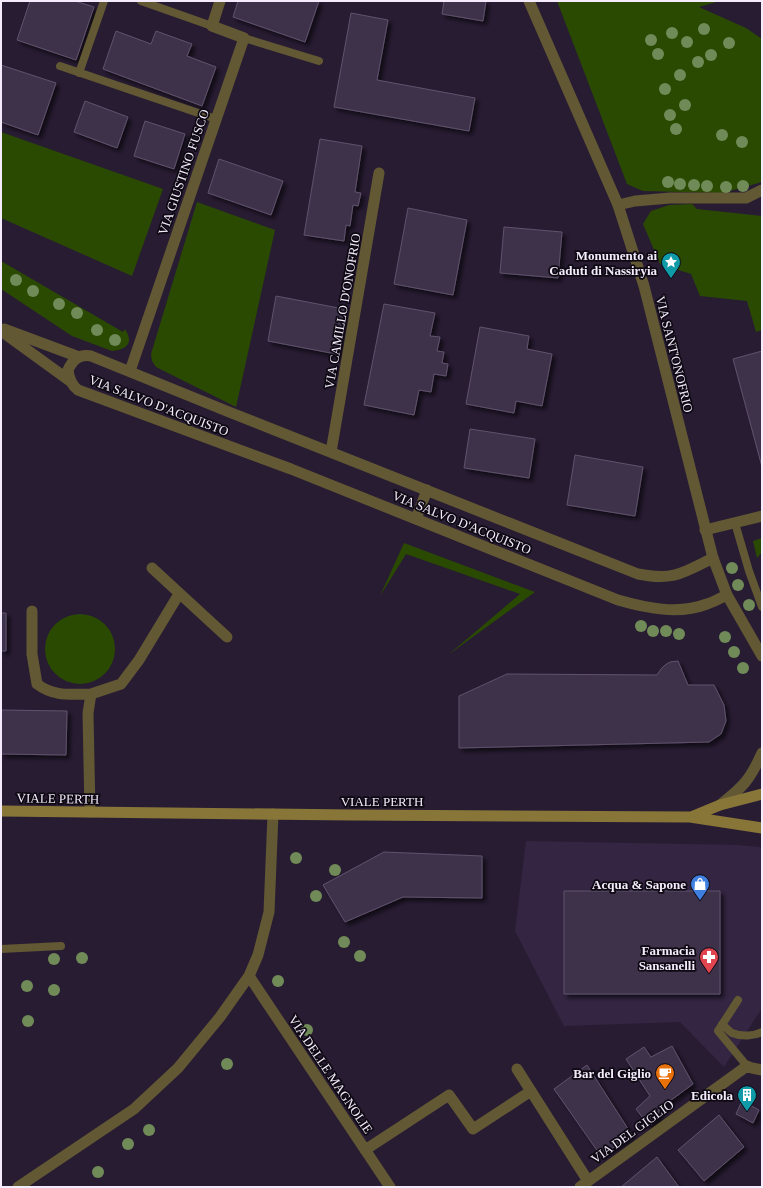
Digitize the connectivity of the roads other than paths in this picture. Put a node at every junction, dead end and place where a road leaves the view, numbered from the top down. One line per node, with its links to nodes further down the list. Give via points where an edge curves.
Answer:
1 (104, 1): 9 (lane)
2 (141, 1): 5 (lane)
3 (220, 1): 5 (street)
4 (529, 1): 13 (street, VIA SANT'ONOFRIO)
5 (212, 26): 6 (street)
6 (244, 38): 7 (lane); 10 (street, VIA GIUSTINO FUSCO)
7 (319, 61)
8 (60, 66): 9 (lane)
9 (80, 73): 10 (lane)
10 (216, 119): 17 (street, VIA GIUSTINO FUSCO)
11 (380, 174): 19 (street, VIA CAMILLO D'ONOFRIO)
12 (762, 190): 13 (street, via 746,198 670,198)
13 (618, 205): 24 (street, VIA SANT'ONOFRIO, via 644,286)
14 (1, 328): 16 (street)
15 (1, 331): 18 (street)
16 (79, 357): 17 (street, VIA SALVO D'ACQUISTO, via 91,356); 18 (street, VIA SALVO D'ACQUISTO, via 68,370)
17 (130, 371): 19 (street, VIA SALVO D'ACQUISTO)
18 (70, 381): 22 (street, VIA SALVO D'ACQUISTO, via 78,390 291,469)
19 (331, 452): 20 (street, VIA SALVO D'ACQUISTO)
20 (428, 490): 22 (street); 25 (street, VIA SALVO D'ACQUISTO, via 638,574 673,576)
21 (762, 516): 23 (street)
22 (416, 519): 28 (street, VIA SALVO D'ACQUISTO, via 618,600 640,606 655,609 688,609 706,605)
23 (735, 523): 24 (street); 29 (lane)
24 (705, 530): 25 (street, VIA SANT'ONOFRIO)
25 (713, 558): 28 (street, VIA SANT'ONOFRIO)
26 (152, 568): 27 (street)
27 (179, 594): 31 (street); 33 (street, via 140,660 121,684)
28 (727, 595): 32 (street, VIA SANT'ONOFRIO)
29 (762, 607)
30 (32, 611): 33 (street, via 32,654 37,684 46,690 62,694)
31 (227, 637)
32 (761, 652)
33 (91, 694): 38 (street, via 88,713)
34 (762, 753): 36 (street, via 754,772 741,788)
35 (762, 794): 36 (main road)
36 (720, 804): 40 (main road)
37 (1, 811): 38 (main road, VIALE PERTH)
38 (90, 812): 39 (main road, VIALE PERTH)
39 (273, 814): 40 (main road, VIALE PERTH); 44 (street, via 269,912 258,954)
40 (690, 817): 41 (main road, VIALE PERTH)
41 (762, 828)
42 (61, 946): 43 (lane)
43 (1, 949)
44 (249, 976): 52 (street, VIA DELLE MAGNOLIE); 54 (street, via 220,1017 178,1068 134,1110)
45 (738, 1000): 46 (lane)
46 (720, 1028): 47 (lane, via 732,1033 754,1036); 48 (lane)
47 (762, 1032)
48 (747, 1066): 50 (street); 53 (street, VIA DEL GIGLIO)
49 (517, 1069): 51 (street)
50 (762, 1070)
51 (531, 1091): 52 (street, via 473,1129 449,1095); 53 (street)
52 (365, 1150): 55 (street, VIA DELLE MAGNOLIE)
53 (584, 1184)
54 (18, 1187)
55 (390, 1187)

